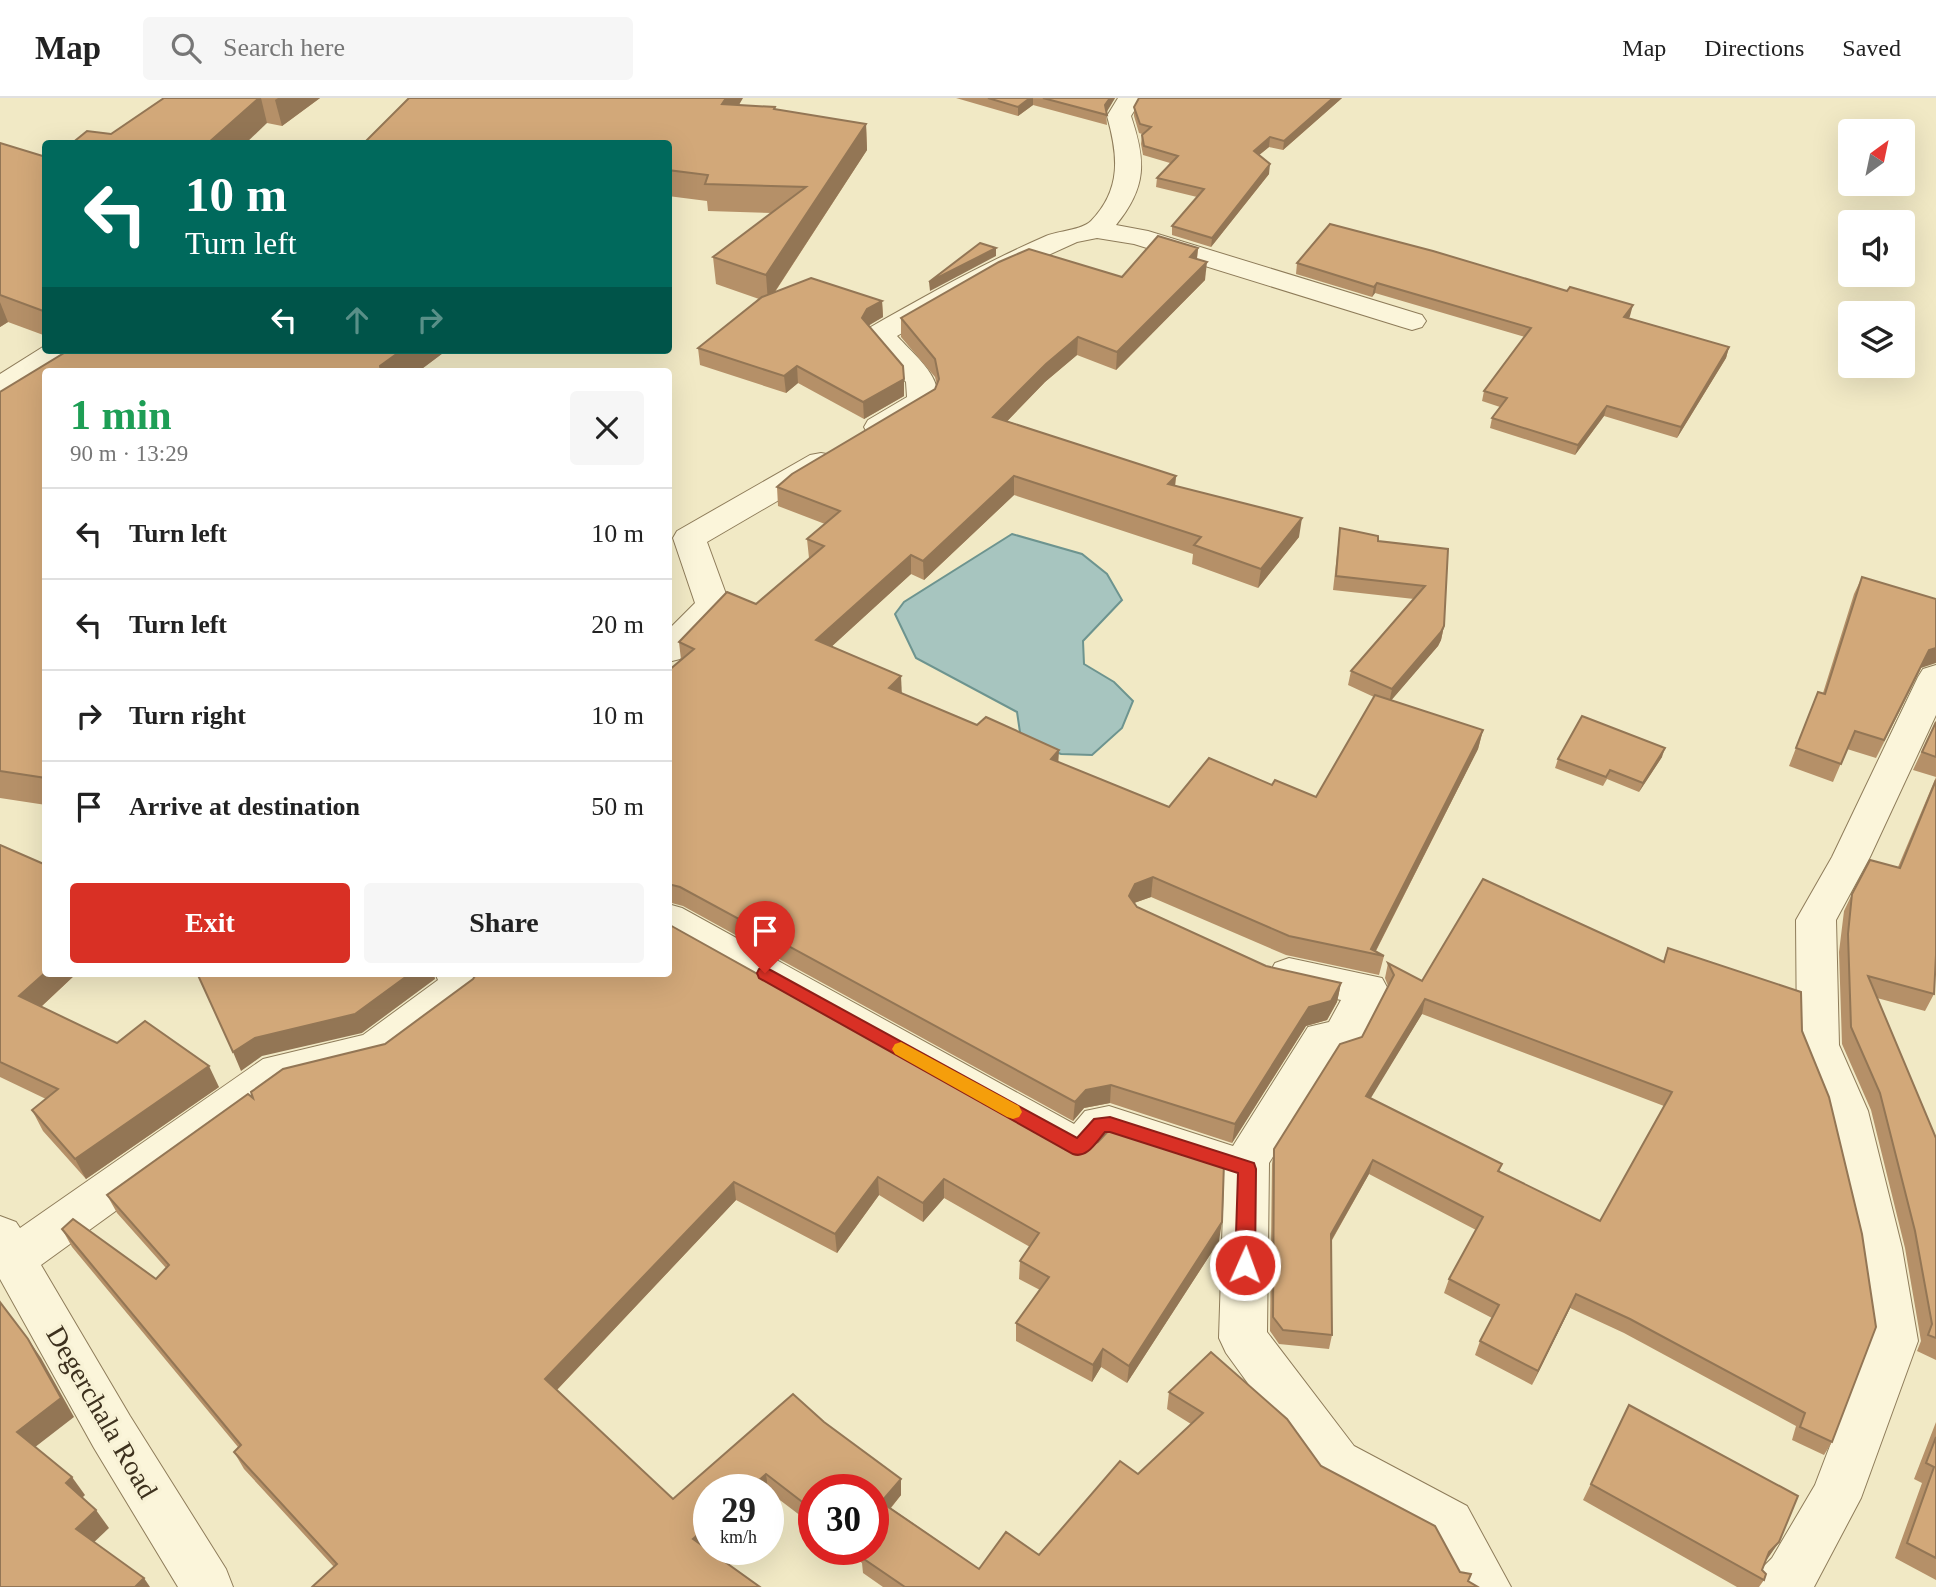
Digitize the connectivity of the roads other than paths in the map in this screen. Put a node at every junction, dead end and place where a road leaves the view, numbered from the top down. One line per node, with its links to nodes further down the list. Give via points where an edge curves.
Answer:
1 (1130, 98): 2 (street, via 1119,116 1131,174 1114,212)
2 (1097, 230): 3 (street, via 1138,237); 6 (street, via 1069,236 988,272 879,334 922,381 922,401 689,538 713,606)
3 (1412, 321)
4 (52, 354): 5 (street)
5 (0, 387)
6 (672, 647)
7 (1936, 677): 15 (street, via 1816,920 1818,1045 1846,1111 1879,1248 1894,1341 1836,1498)
8 (672, 921): 11 (street, via 1079,1149 1100,1124 1110,1124)
9 (1255, 962): 11 (street, via 1278,972 1367,989 1341,1039 1323,1039 1247,1161)
10 (457, 977): 12 (street, via 462,985 375,1049 278,1071)
11 (1247, 1169): 14 (street, via 1243,1338 1336,1463 1449,1523)
12 (6, 1247): 13 (street, Degerchala Road)
13 (207, 1587)
14 (1485, 1587)
15 (1780, 1587)

